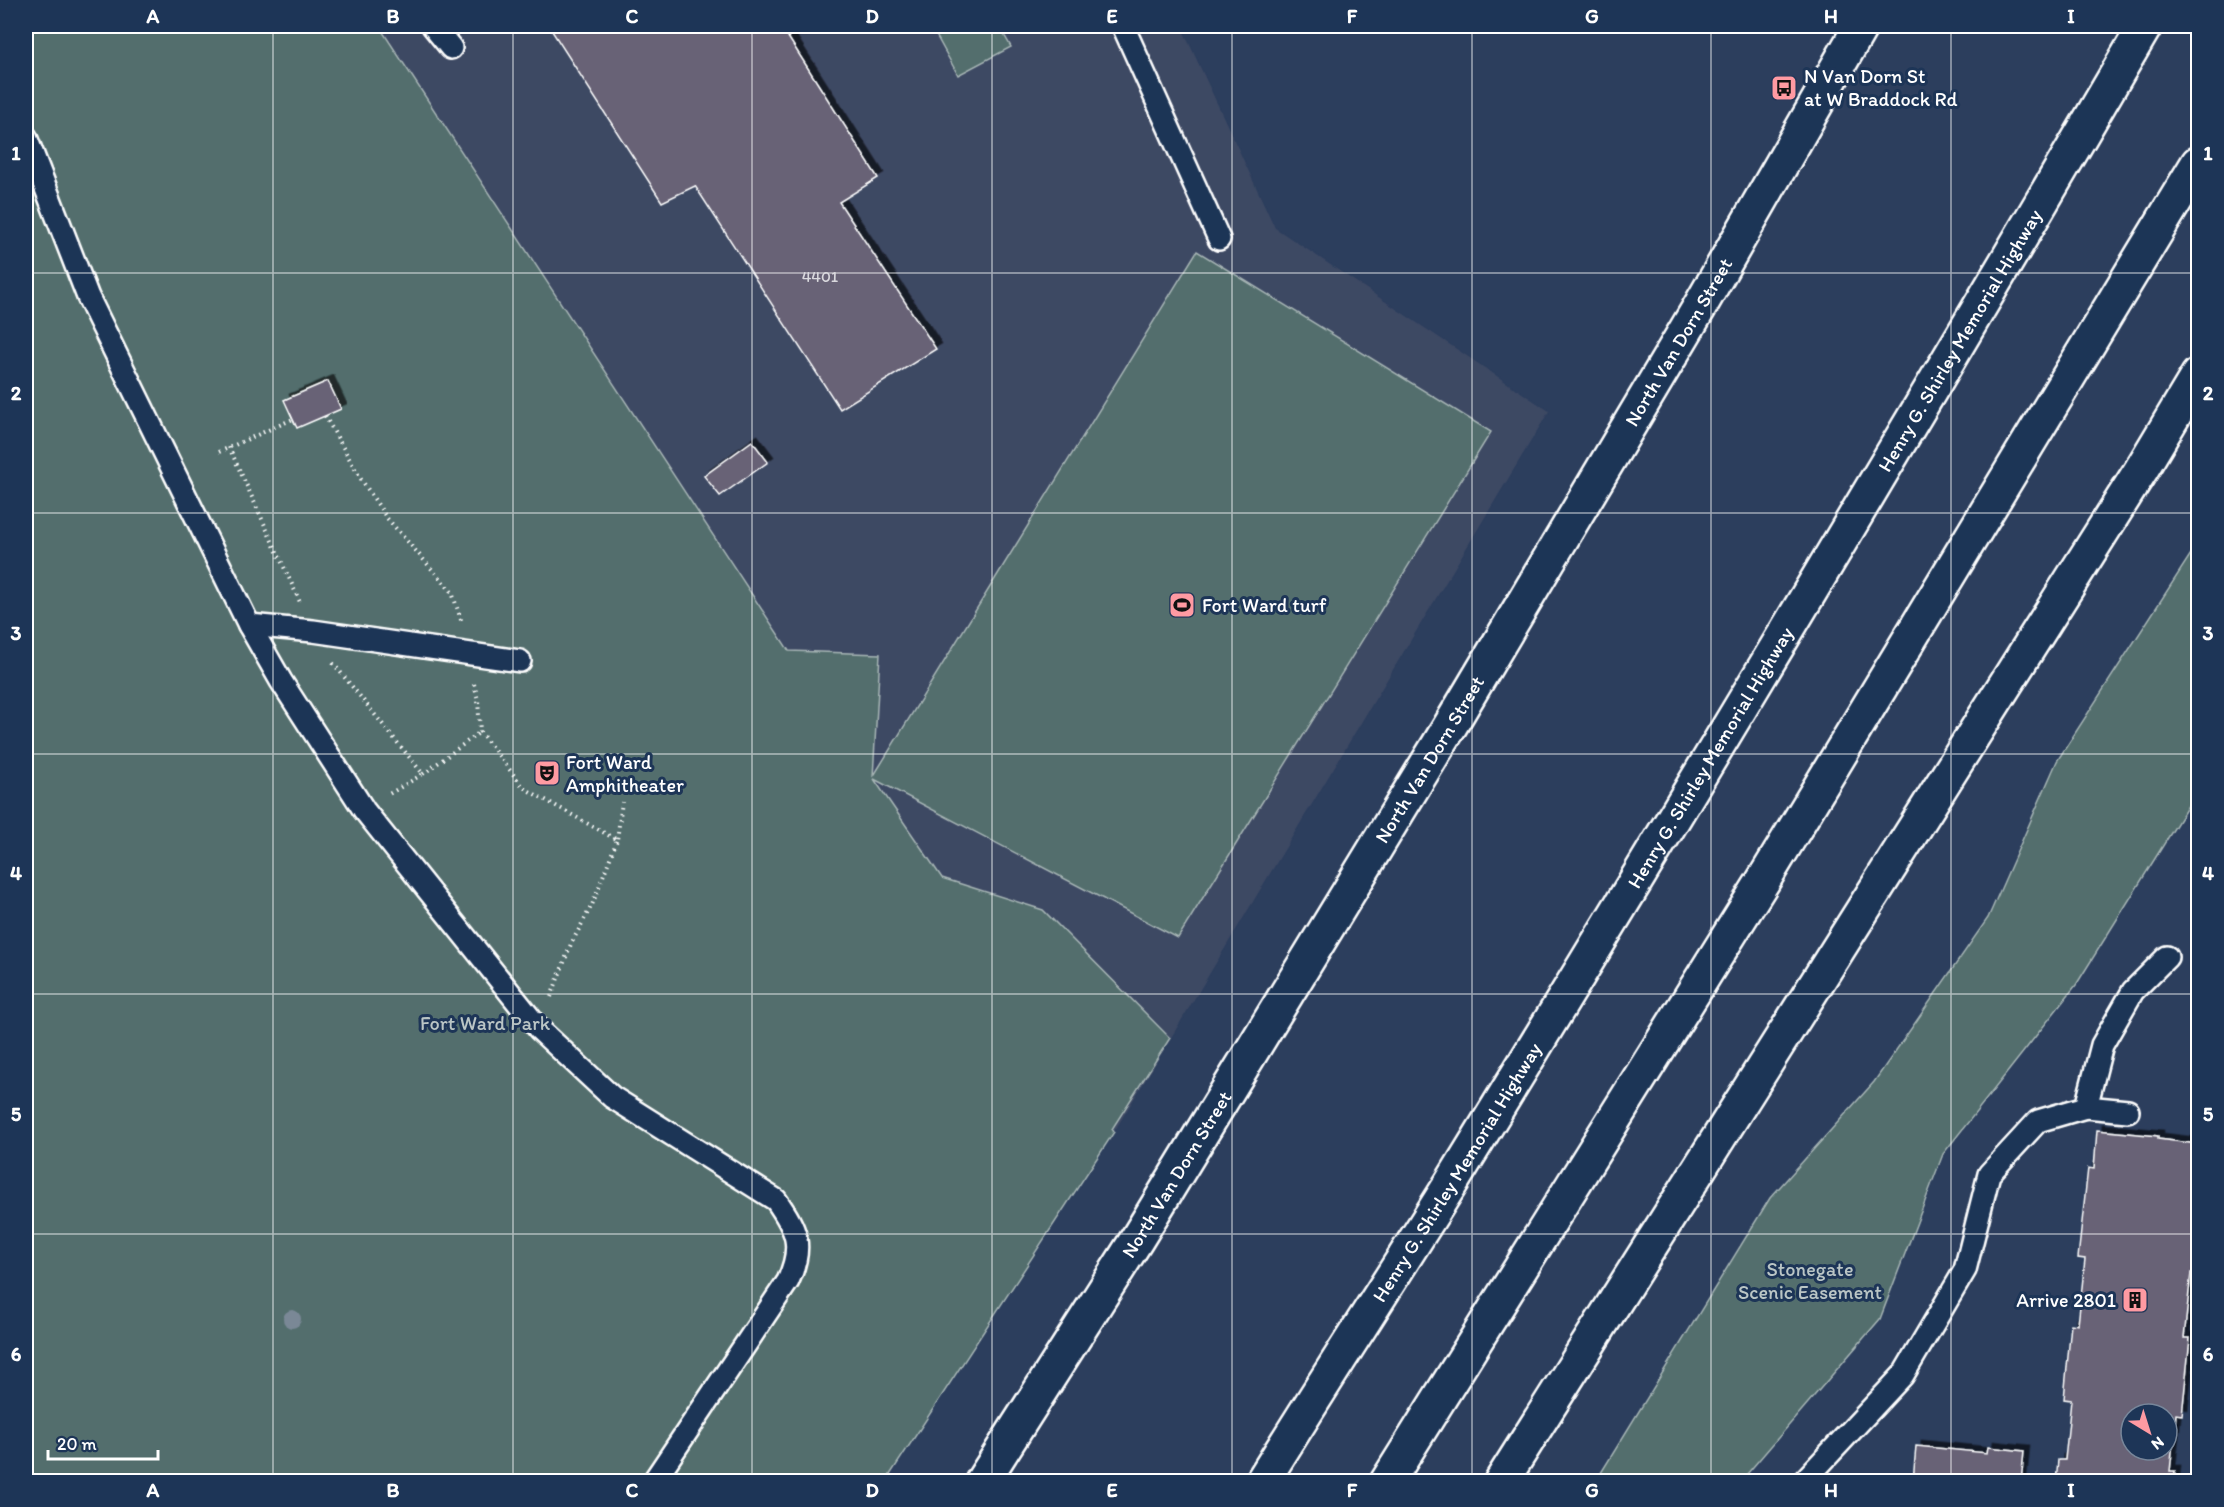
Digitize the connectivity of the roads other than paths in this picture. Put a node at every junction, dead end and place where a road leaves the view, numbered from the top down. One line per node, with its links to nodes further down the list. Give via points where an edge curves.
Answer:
1 (433, 26): 5 (lane)
2 (1123, 26): 8 (lane)
3 (1861, 26): 19 (main road, North Van Dorn Street, via 1699,308 1447,731 1144,1228)
4 (2145, 26): 20 (main road, Henry G. Shirley Memorial Highway, via 1703,768 1447,1189)
5 (451, 48)
6 (26, 137): 12 (lane, via 88,297)
7 (2199, 163): 21 (main road, via 1763,881)
8 (1218, 239)
9 (2199, 375): 11 (main road)
10 (2199, 419): 11 (main road)
11 (2141, 470): 17 (main road)
12 (249, 625): 13 (lane); 18 (lane, via 364,810 539,1029 612,1097 776,1200 790,1220 797,1242 797,1261 788,1281)
13 (520, 661)
14 (2167, 957): 15 (lane, via 2133,991 2102,1045)
15 (2086, 1107): 16 (lane); 24 (lane, via 2038,1121 1989,1174 1965,1270 1903,1375)
16 (2128, 1112)
17 (1564, 1383): 22 (main road); 23 (main road)
18 (653, 1482)
19 (982, 1482)
20 (1262, 1482)
21 (1387, 1482)
22 (1501, 1482)
23 (1510, 1482)
24 (1803, 1482)

